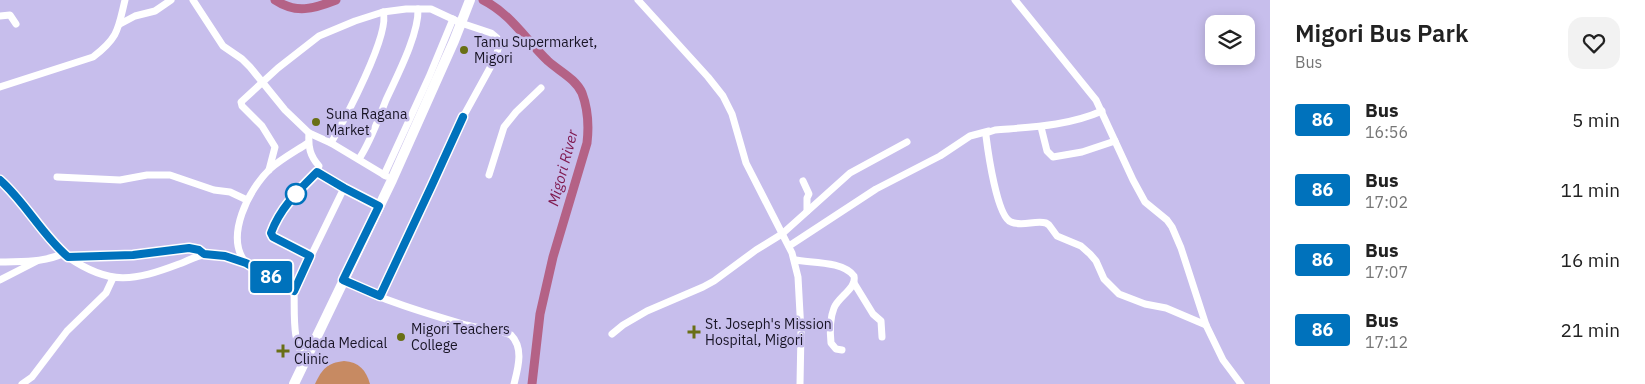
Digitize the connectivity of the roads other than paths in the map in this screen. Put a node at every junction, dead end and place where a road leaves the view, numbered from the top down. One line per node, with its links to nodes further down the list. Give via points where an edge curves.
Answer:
1 (125, 0): 12 (street)
2 (171, 0): 12 (street, via 155,11)
3 (193, 0): 13 (street, via 223,46 242,59)
4 (638, 0): 38 (street, via 723,96 732,114 746,163)
5 (1015, 0): 16 (street, via 1089,90)
6 (469, 4): 10 (highway)
7 (418, 9): 8 (street); 10 (street, via 431,9); 24 (street, via 406,54)
8 (383, 12): 13 (street, via 319,36); 21 (street, via 378,45)
9 (0, 16): 11 (street, via 10,15)
10 (457, 21): 29 (highway); 52 (street, via 494,35 499,41 498,50 463,117)
11 (16, 24)
12 (120, 24): 14 (street, via 112,40 93,57)
13 (263, 82): 19 (street); 25 (street, via 241,103 273,144)
14 (0, 87)
15 (540, 88): 27 (street, via 504,127)
16 (1102, 111): 17 (street); 20 (street)
17 (1041, 127): 18 (street); 20 (street, via 1047,152 1053,158)
18 (989, 131): 39 (street, via 970,136 940,156 876,189); 53 (street, via 986,136 994,185 1008,221 1049,225 1057,236 1081,246 1090,254 1104,279 1119,294 1166,308)
19 (309, 133): 21 (street); 23 (street)
20 (1115, 140): 53 (street, via 1145,202 1166,220 1177,236)
21 (331, 142): 24 (street)
22 (907, 142): 35 (street, via 850,174)
23 (308, 143): 25 (street); 26 (street, via 311,157 319,166)
24 (359, 159): 29 (street)
25 (270, 170): 34 (street)
26 (317, 172): 32 (street); 42 (street, via 286,206 271,234)
27 (488, 175)
28 (58, 177): 34 (street, via 120,180 170,175)
29 (388, 178): 36 (highway)
30 (0, 180): 41 (street)
31 (803, 181): 33 (street)
32 (344, 188): 36 (street); 42 (street)
33 (809, 194): 35 (street); 37 (street)
34 (247, 200): 46 (street, via 237,234 240,257)
35 (820, 200): 37 (street)
36 (379, 206): 49 (highway)
37 (807, 211): 38 (street)
38 (782, 234): 39 (street); 54 (street, via 703,287 647,312)
39 (789, 246): 43 (street)
40 (204, 254): 41 (street, via 189,248 133,255); 46 (street); 47 (street, via 145,275)
41 (66, 255): 44 (street); 47 (street)
42 (310, 256): 51 (street)
43 (794, 260): 50 (street, via 845,268 854,276); 61 (street, via 801,332)
44 (37, 261): 45 (street); 48 (street)
45 (0, 262)
46 (246, 263): 51 (street)
47 (113, 278): 58 (street, via 106,293 67,332 32,377)
48 (0, 280)
49 (343, 280): 52 (street); 57 (highway)
50 (854, 283): 55 (street, via 881,321); 56 (street, via 833,309 832,343 836,349)
51 (294, 291): 57 (street, via 296,341)
52 (380, 296): 60 (street, via 464,324 511,335 517,343 519,355)
53 (1206, 325): 62 (street)
54 (612, 334)
55 (882, 337)
56 (842, 350)
57 (306, 359): 59 (highway)
58 (22, 384)
59 (294, 384)
60 (514, 384)
61 (800, 384)
62 (1241, 384)

